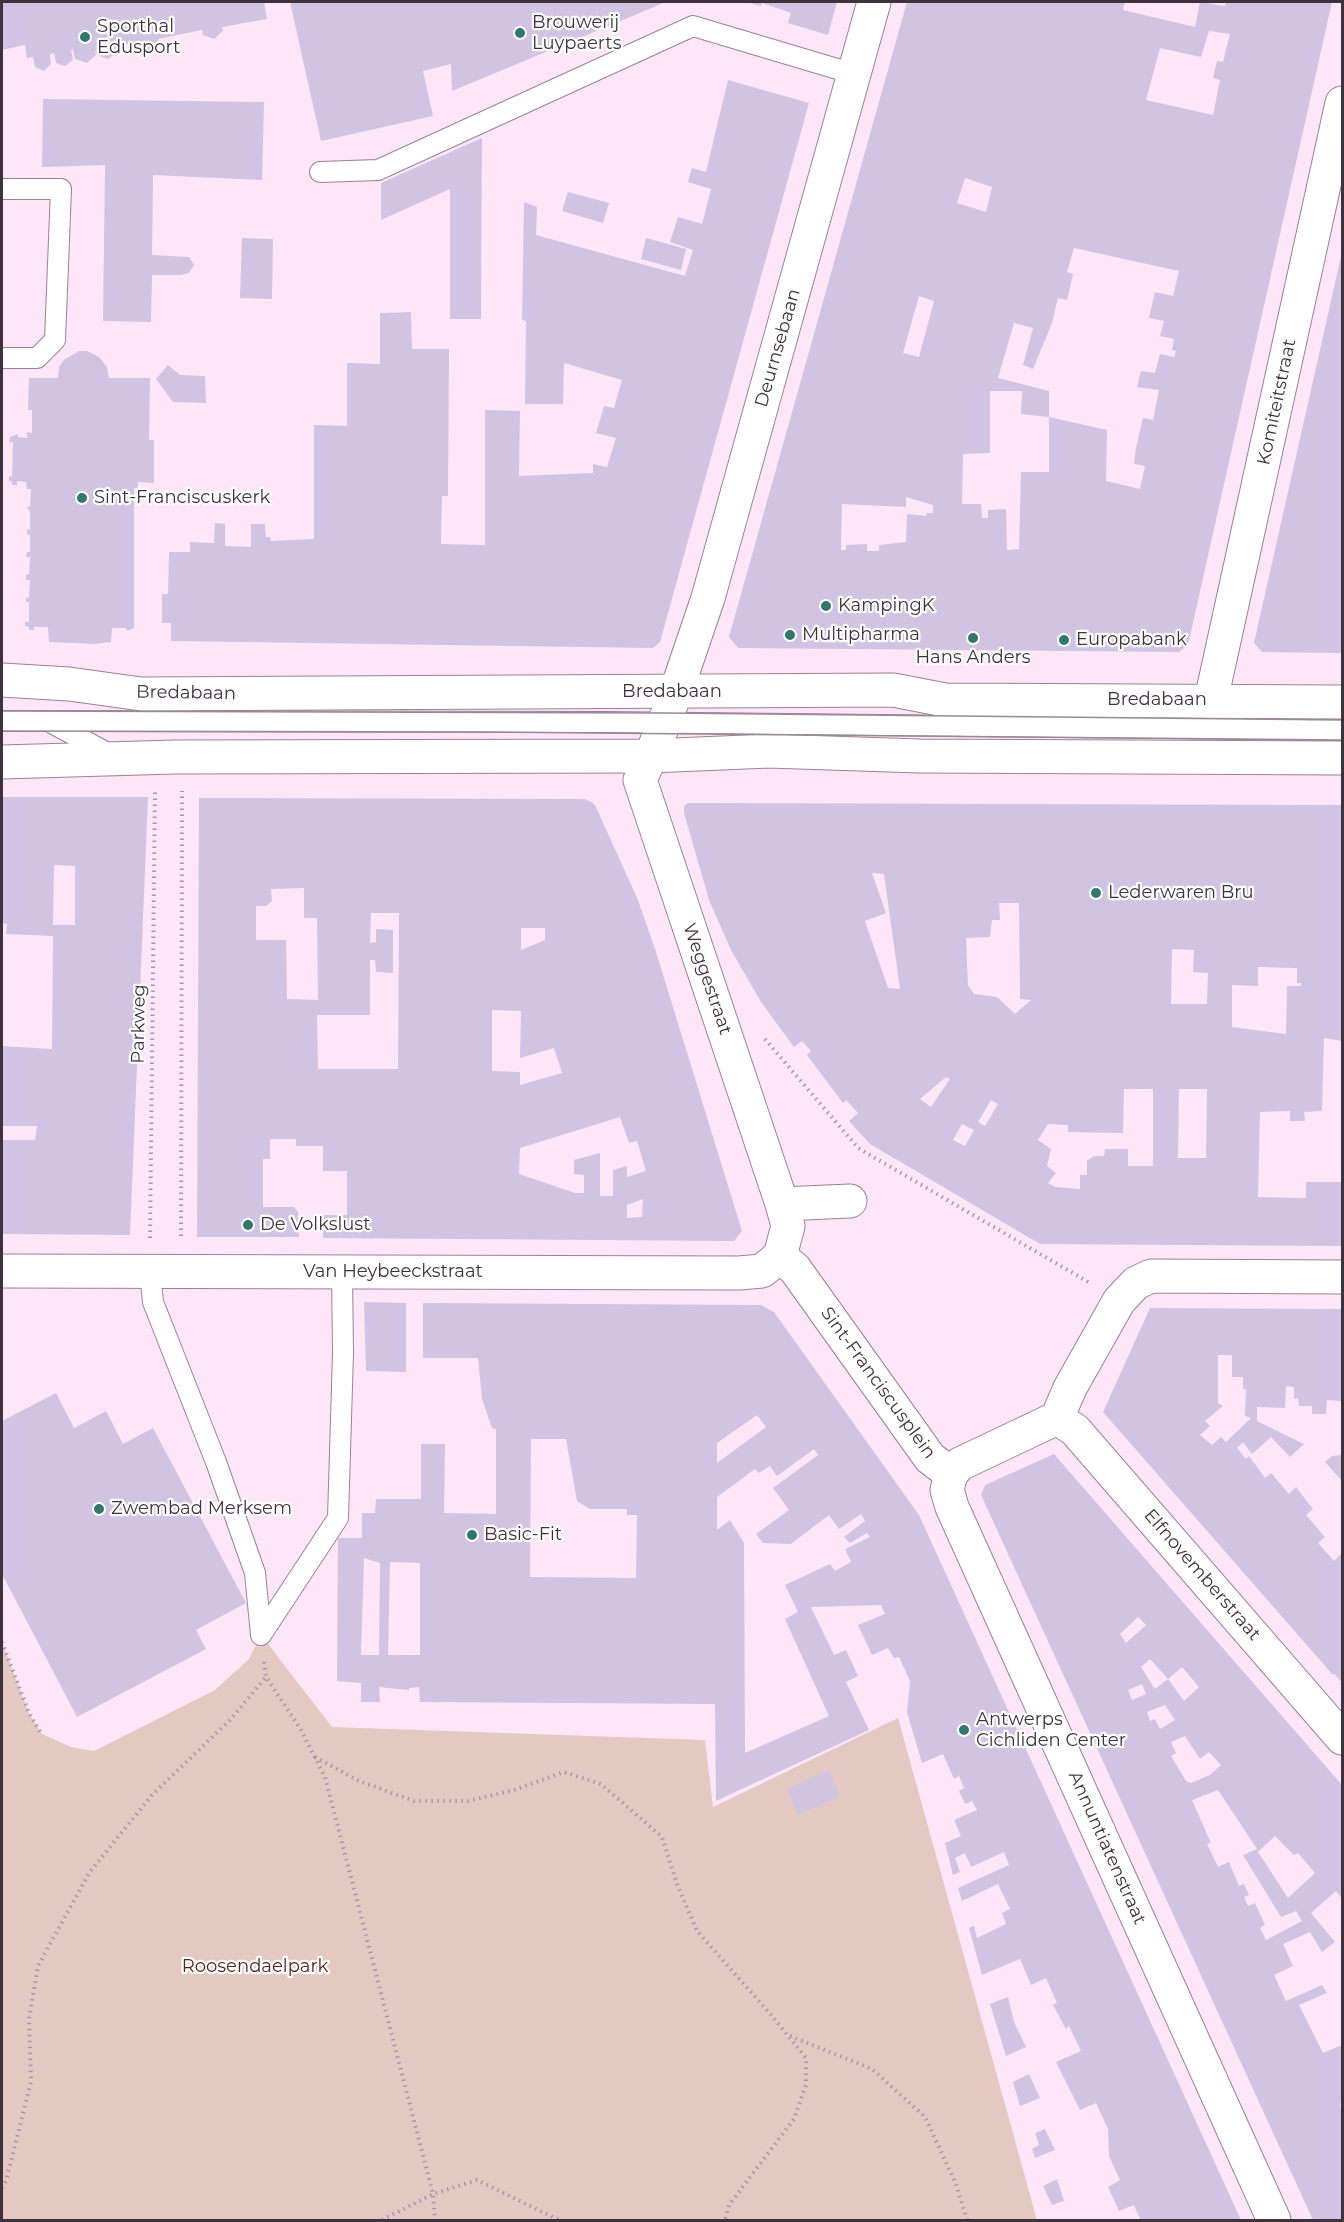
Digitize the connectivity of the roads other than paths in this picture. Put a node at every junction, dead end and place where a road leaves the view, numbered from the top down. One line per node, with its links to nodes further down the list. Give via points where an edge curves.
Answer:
1 (874, 2): 2 (street, Deurnsebaan)
2 (854, 75): 4 (lane, via 693,26 378,170); 8 (street, Deurnsebaan, via 708,598)
3 (1342, 103): 9 (street, Komiteitstraat)
4 (320, 172)
5 (2, 189): 6 (lane, via 61,189 55,340 37,358)
6 (2, 358)
7 (2, 680): 8 (street, Bredabaan, via 141,694)
8 (676, 692): 9 (street, Bredabaan, via 893,690 945,700); 13 (street, Deurnsebaan)
9 (1212, 700): 10 (street, Bredabaan)
10 (1342, 702)
11 (2, 721): 12 (lane, Bredabaan)
12 (48, 721): 13 (lane, Bredabaan); 16 (lane)
13 (662, 723): 14 (lane, Bredabaan); 15 (street, Weggestraat)
14 (1342, 730)
15 (651, 756): 16 (street); 17 (street, via 769,751 919,756); 20 (street, Weggestraat, via 640,780)
16 (117, 758): 18 (street)
17 (1342, 758)
18 (2, 762)
19 (850, 1201): 20 (street)
20 (782, 1204): 21 (street, via 788,1226)
21 (780, 1256): 24 (street, Van Heybeeckstraat, via 762,1270 739,1273); 27 (street, Sint-Franciscusplein, via 795,1269 930,1458)
22 (2, 1271): 23 (street, Van Heybeeckstraat)
23 (150, 1272): 24 (street, Van Heybeeckstraat); 24 (lane, via 153,1302 255,1573 261,1635 338,1518)
24 (342, 1272)
25 (1342, 1277): 26 (street, via 1151,1276 1136,1283 1119,1301)
26 (1057, 1418): 27 (street, Sint-Franciscusplein, via 960,1464); 28 (street, Elfnovemberstraat, via 1075,1430)
27 (951, 1474): 29 (street, Annuntiatenstraat, via 947,1490 952,1507)
28 (1342, 1738)
29 (1274, 2220)

